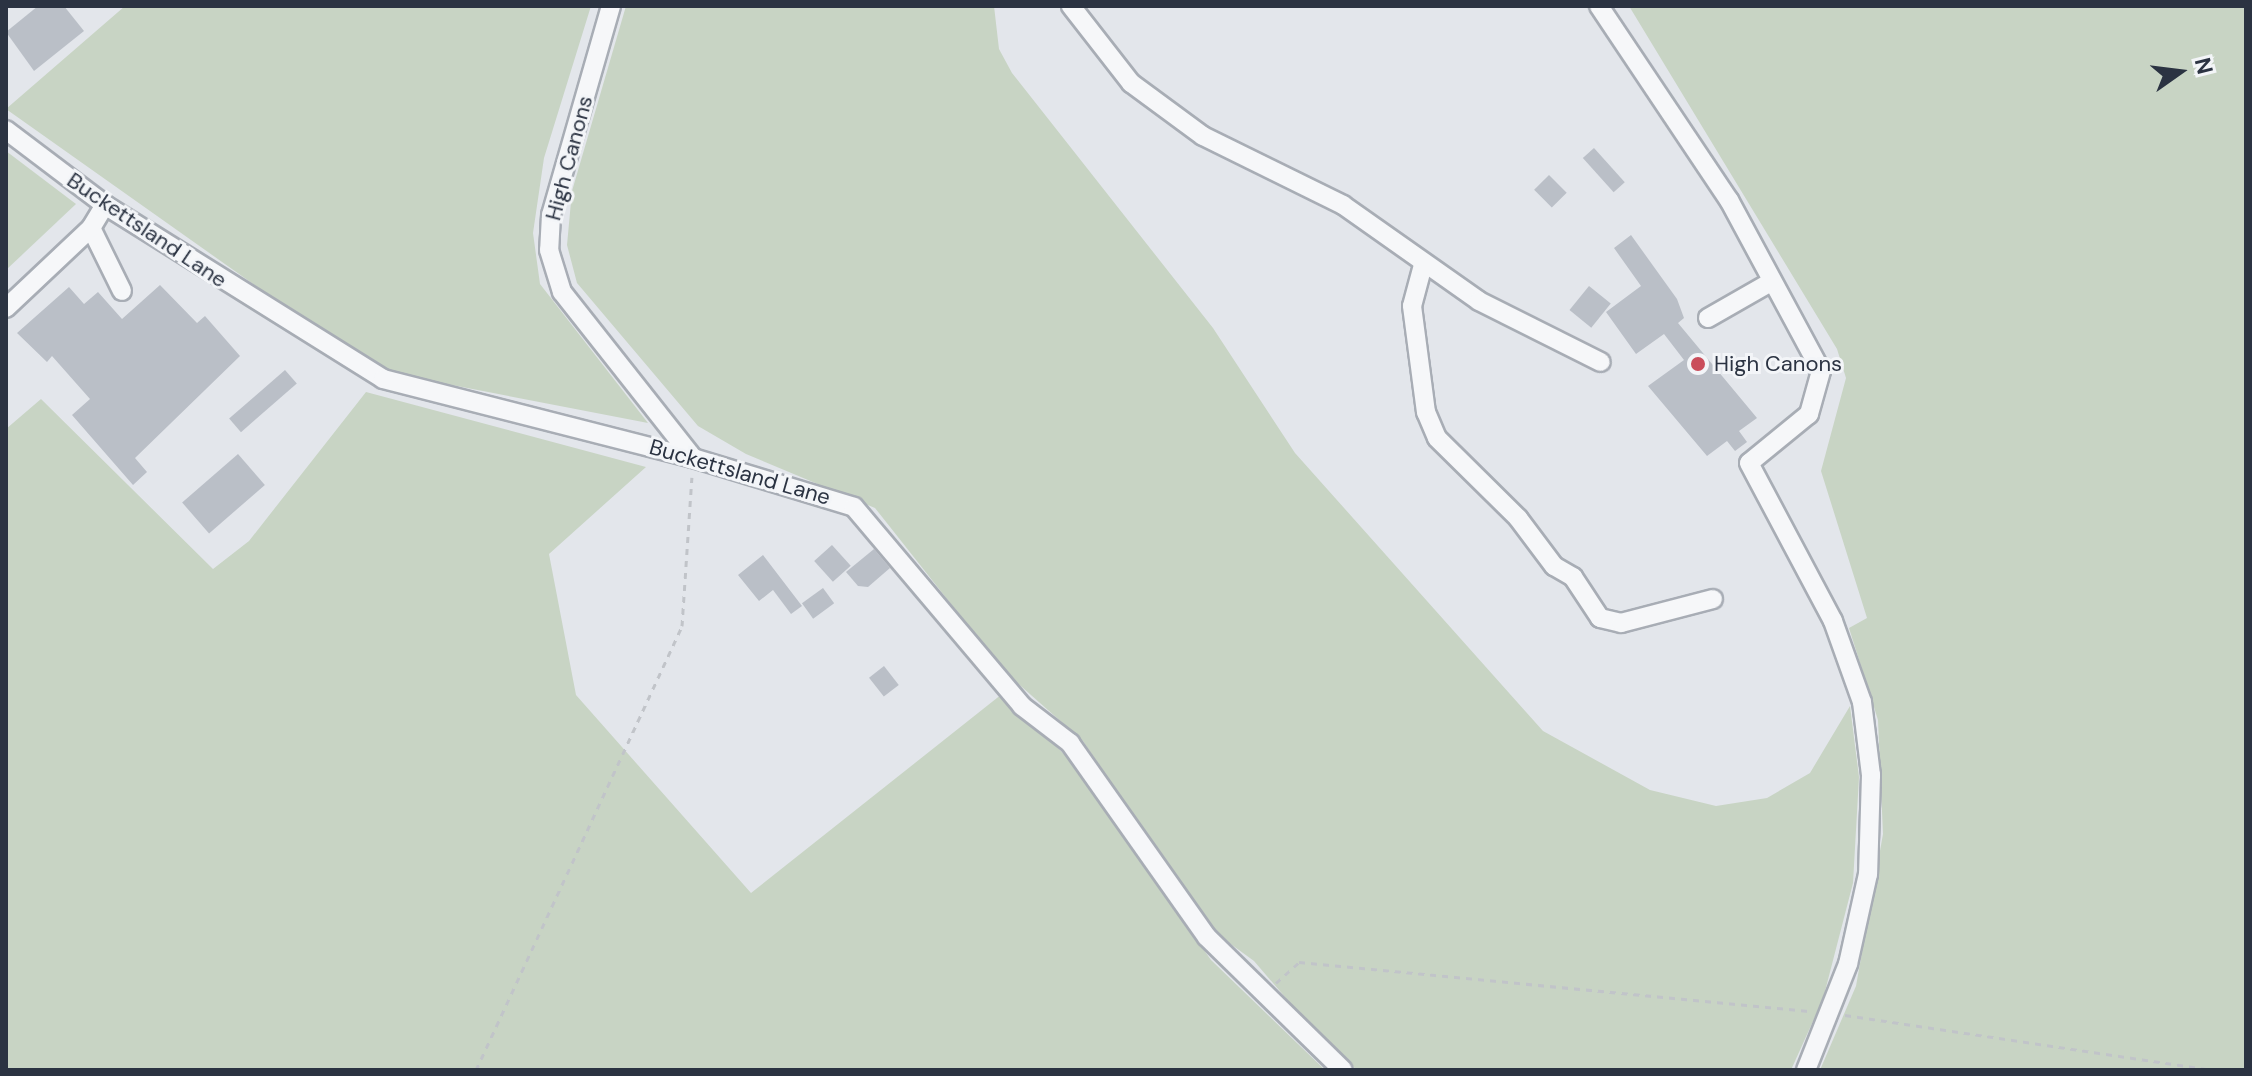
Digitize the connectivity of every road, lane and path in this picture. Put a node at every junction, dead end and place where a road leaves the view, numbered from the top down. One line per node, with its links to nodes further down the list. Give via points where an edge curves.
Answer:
1 (611, 6): 13 (street, High Canons, via 551,215 549,250 562,292)
2 (1071, 6): 7 (street, via 1131,83 1191,127 1343,205)
3 (1599, 6): 8 (street, via 1729,200)
4 (6, 130): 5 (street, Buckettsland Lane)
5 (105, 205): 6 (street); 13 (street, Buckettsland Lane, via 383,379)
6 (91, 228): 9 (street); 10 (street)
7 (1423, 265): 12 (street); 14 (street, via 1412,306 1426,412 1437,438 1518,518 1554,566 1573,577 1600,618 1621,623)
8 (1769, 283): 11 (street); 16 (street, via 1816,356 1823,384 1809,414 1749,463 1833,621 1862,702 1871,775 1868,874)
9 (122, 291)
10 (6, 308)
11 (1708, 318)
12 (1601, 362)
13 (693, 458): 15 (street, Buckettsland Lane, via 833,497 875,526 1022,706 1070,743 1207,937); 17 (path, via 682,626)
14 (1713, 599)
15 (1265, 994): 16 (path, via 1299,962); 18 (street, Buckettsland Lane)
16 (1831, 1013): 19 (street); 20 (path)
17 (476, 1070)
18 (1343, 1070)
19 (1806, 1070)
20 (2213, 1070)

